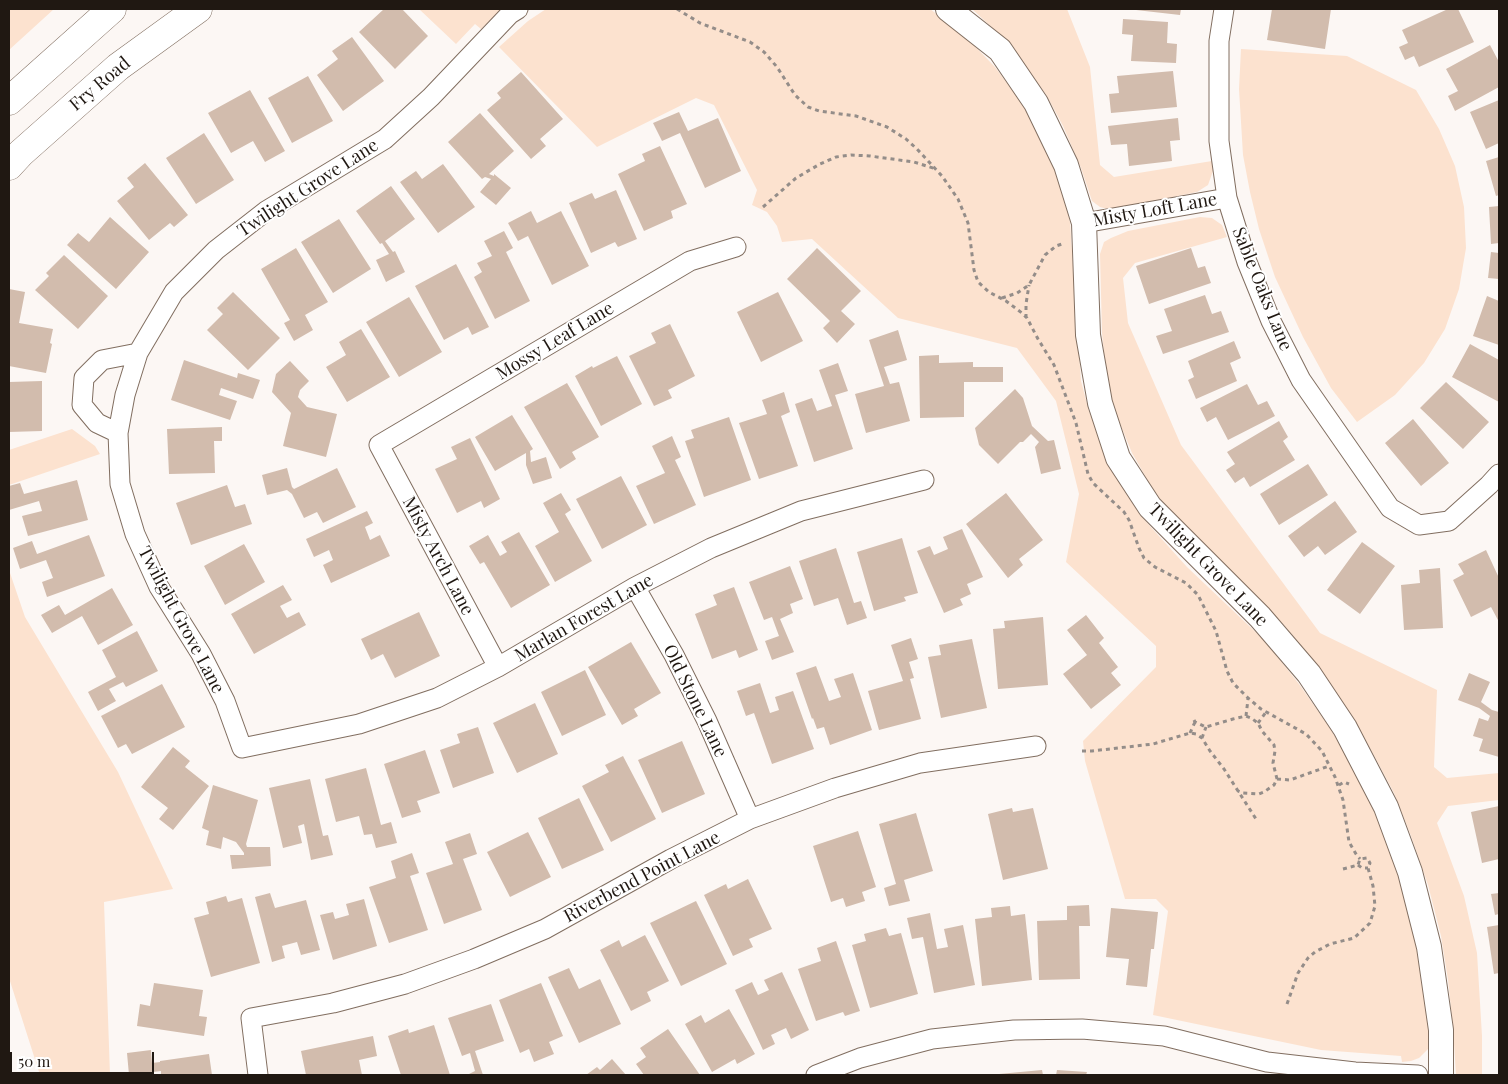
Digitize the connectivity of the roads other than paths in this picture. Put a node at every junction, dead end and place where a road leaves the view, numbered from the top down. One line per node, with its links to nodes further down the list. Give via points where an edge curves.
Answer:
1 (112, 9): 6 (main road)
2 (198, 9): 7 (main road, Fry Road, via 118,67)
3 (518, 9): 11 (street, Twilight Grove Lane, via 385,139 266,211 216,250 174,292)
4 (948, 9): 9 (street, Twilight Grove Lane, via 1000,50 1036,103 1066,165)
5 (1224, 9): 8 (street, Sable Oaks Lane, via 1219,40 1219,141)
6 (9, 101)
7 (9, 166)
8 (1227, 198): 9 (street, Misty Loft Lane); 14 (street, Sable Oaks Lane, via 1250,270 1301,380 1390,508 1419,525 1449,521)
9 (1084, 223): 24 (street, Twilight Grove Lane, via 1088,335 1100,403 1118,458 1150,507 1260,617 1309,674 1345,728 1374,782 1410,872 1429,947 1441,1030)
10 (736, 247): 13 (street, Mossy Leaf Lane, via 690,261)
11 (138, 353): 12 (street, Twilight Grove Lane); 12 (street, via 102,360 84,378 82,405 97,423)
12 (118, 433): 19 (street, Twilight Grove Lane, via 120,484 135,534 159,587 201,654 225,701)
13 (379, 445): 17 (street, Misty Arch Lane)
14 (1499, 474)
15 (924, 480): 16 (street, Marlan Forest Lane, via 801,511 711,548)
16 (636, 587): 17 (street, Marlan Forest Lane); 20 (street, Old Stone Lane, via 703,713)
17 (498, 667): 19 (street, Marlan Forest Lane, via 437,698 359,724)
18 (1036, 746): 20 (street, Riverbend Point Lane, via 920,763 836,788)
19 (242, 748)
20 (750, 819): 21 (street, Riverbend Point Lane, via 545,929 474,959 405,984 333,1003 251,1018)
21 (258, 1075)
22 (816, 1075): 23 (street, via 860,1058 932,1039 1014,1030 1082,1029 1164,1036 1267,1062 1354,1072)
23 (1418, 1075)
24 (1441, 1075)

